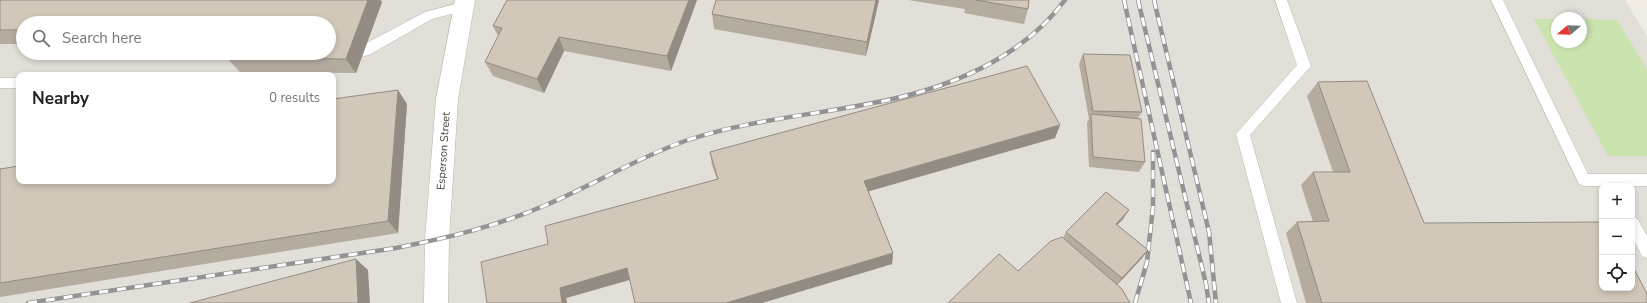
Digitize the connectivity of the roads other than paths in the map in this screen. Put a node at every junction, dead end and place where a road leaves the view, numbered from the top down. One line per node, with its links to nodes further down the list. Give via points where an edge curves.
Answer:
1 (1281, 0): 12 (lane, via 1304,66 1243,134)
2 (1497, 0): 8 (lane, via 1584,180)
3 (464, 3): 4 (lane, via 429,15); 11 (street, Esperson Street, via 447,99 437,240)
4 (364, 50)
5 (0, 83): 6 (lane)
6 (16, 83)
7 (1647, 180): 8 (lane)
8 (1610, 183)
9 (1635, 229): 10 (lane)
10 (1647, 251)
11 (436, 303)
12 (1289, 303)

